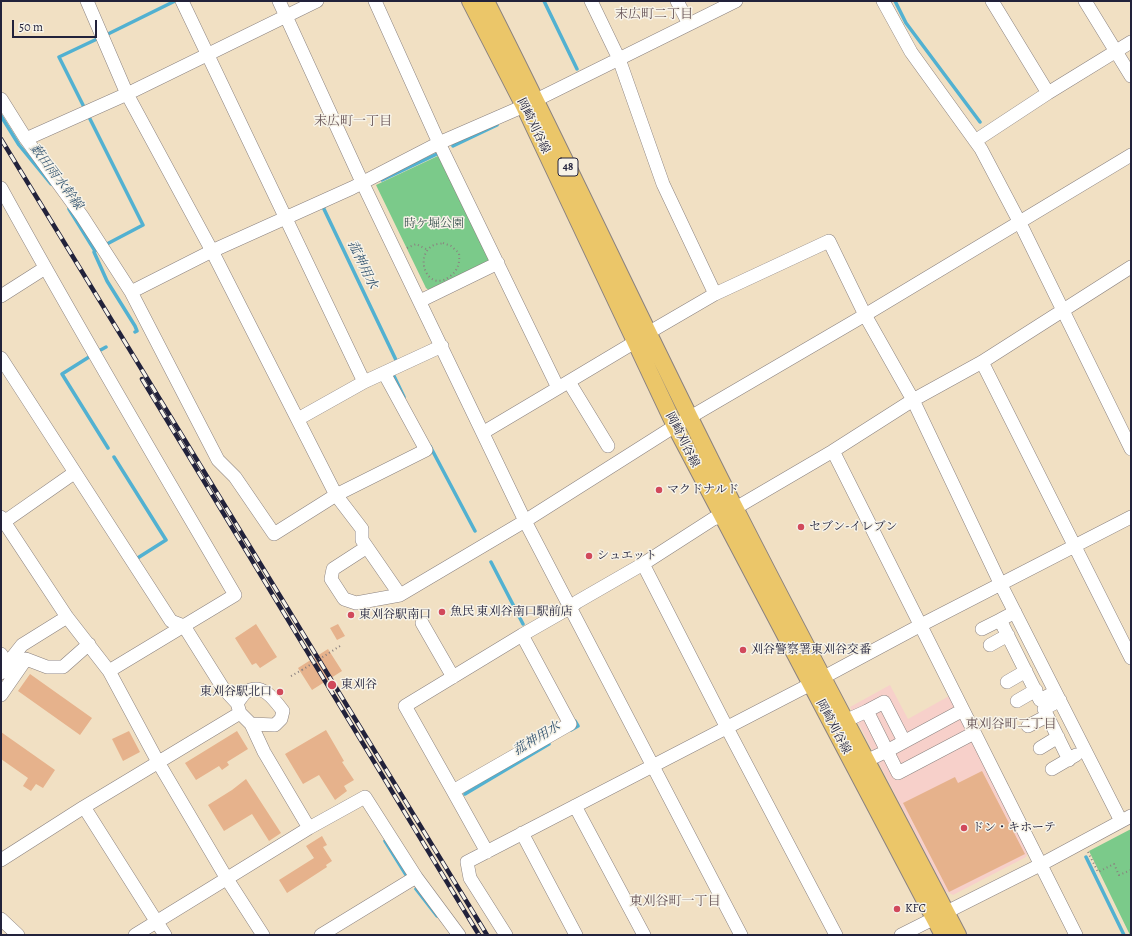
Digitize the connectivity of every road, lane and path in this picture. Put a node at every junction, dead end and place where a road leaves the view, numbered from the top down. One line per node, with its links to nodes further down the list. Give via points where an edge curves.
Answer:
1 (87, 1): 22 (street)
2 (182, 1): 18 (street)
3 (279, 1): 14 (street)
4 (317, 1): 14 (street)
5 (375, 1): 27 (street)
6 (470, 1): 24 (main road, 岡崎刈谷線 / 48)
7 (486, 1): 24 (main road, 岡崎刈谷線 / 48)
8 (591, 1): 19 (street)
9 (677, 1): 15 (street)
10 (736, 1): 15 (street)
11 (883, 1): 26 (street, via 911,52)
12 (992, 1): 21 (street)
13 (1086, 1): 17 (street)
14 (286, 16): 18 (street); 29 (street)
15 (689, 24): 19 (street)
16 (1131, 42): 17 (street)
17 (1116, 51): 20 (street); 21 (street)
18 (208, 54): 22 (street); 31 (street)
19 (619, 59): 24 (street); 40 (street, via 663,184)
20 (1131, 76)
21 (1048, 93): 26 (street)
22 (127, 94): 25 (street); 35 (street)
23 (1, 99): 25 (street)
24 (530, 103): 27 (street); 45 (main road, 岡崎刈谷線 / 48)
25 (26, 139): 39 (street, via 82,216)
26 (975, 141): 32 (street)
27 (439, 143): 29 (street); 36 (street)
28 (1131, 155): 32 (street)
29 (362, 182): 31 (street); 42 (street)
30 (1, 188): 38 (street)
31 (285, 218): 35 (street); 50 (street)
32 (1020, 222): 43 (street); 44 (street)
33 (405, 250): 34 (path, via 416,244)
34 (428, 250): 34 (path, via 423,259 424,269 429,276 435,281 445,280 455,273 460,263 459,253 451,246 443,243)
35 (212, 251): 39 (street); 54 (street)
36 (498, 263): 42 (street); 51 (street)
37 (1131, 267): 43 (street)
38 (45, 268): 41 (street); 77 (street, via 235,595)
39 (131, 292): 61 (street, via 218,460 235,477 274,534)
40 (715, 294): 44 (street, via 829,241); 45 (street)
41 (1, 296)
42 (420, 301): 46 (street)
43 (1063, 310): 48 (street); 58 (street)
44 (866, 315): 52 (street); 53 (street)
45 (641, 338): 51 (street); 53 (main road, 岡崎刈谷線 / 48); 55 (main road, 岡崎刈谷線 / 48)
46 (442, 346): 49 (street); 56 (street)
47 (1, 358): 60 (street)
48 (982, 362): 52 (street); 66 (street)
49 (384, 374): 50 (street); 61 (street, via 426,450)
50 (364, 382): 54 (street)
51 (563, 385): 56 (street); 57 (street)
52 (913, 400): 59 (street); 69 (street)
53 (690, 417): 55 (street); 62 (main road, 岡崎刈谷線 / 48)
54 (298, 419): 61 (street)
55 (675, 426): 62 (main road, 岡崎刈谷線 / 48); 64 (street)
56 (484, 432): 64 (street)
57 (608, 446)
58 (1131, 450)
59 (833, 451): 62 (street); 76 (street)
60 (74, 473): 65 (street); 77 (street, via 171,621)
61 (336, 495): 67 (street, via 362,530 362,540)
62 (728, 512): 68 (street); 90 (main road, 岡崎刈谷線 / 48)
63 (1131, 517): 66 (street)
64 (526, 520): 70 (street); 71 (street)
65 (2, 521): 73 (street)
66 (1075, 545): 69 (street); 84 (street)
67 (367, 547): 70 (street); 70 (street, via 333,569 331,579 344,599 356,603)
68 (643, 564): 71 (street); 103 (street)
69 (1001, 585): 72 (street); 76 (street)
70 (400, 595)
71 (571, 607): 79 (street); 113 (street)
72 (1015, 612): 74 (street); 94 (street)
73 (67, 617): 81 (street); 85 (street, via 22,645)
74 (1000, 620): 78 (street); 80 (street)
75 (422, 624): 89 (street)
76 (921, 625): 90 (street); 97 (street)
77 (184, 626): 86 (street); 96 (street, via 223,688)
78 (982, 629)
79 (522, 635): 89 (street); 115 (street, via 570,724)
80 (1008, 635): 82 (street); 87 (street, via 1010,653)
81 (88, 644): 86 (street); 93 (street, via 63,667 47,666 26,659)
82 (990, 645)
83 (340, 646): 88 (path, bridge)
84 (1131, 658)
85 (3, 664)
86 (110, 671): 112 (street)
87 (1026, 671): 91 (street); 92 (street)
88 (291, 676)
89 (453, 677): 115 (street, via 405,706)
90 (817, 681): 100 (main road, 岡崎刈谷線 / 48); 103 (street); 128 (main road, 岡崎刈谷線 / 48)
91 (1007, 682)
92 (1036, 690): 94 (street, via 1040,700); 95 (street)
93 (1, 695)
94 (1057, 696): 99 (street, via 1044,709); 108 (street)
95 (1017, 701)
96 (239, 708): 101 (street); 101 (street, via 245,692 256,689 266,692 283,711 281,719 275,725); 112 (street)
97 (962, 710): 104 (street); 106 (street)
98 (867, 711): 100 (street); 106 (street, via 884,702); 109 (street)
99 (1047, 716): 102 (street); 105 (street)
100 (845, 721): 111 (main road, 岡崎刈谷線 / 48)
101 (251, 724): 119 (street, via 264,752)
102 (1028, 726)
103 (727, 728): 113 (street); 141 (street)
104 (974, 733): 109 (street, via 898,773); 124 (street)
105 (1058, 737): 107 (street); 110 (street)
106 (904, 741): 109 (street)
107 (1040, 748)
108 (1085, 750): 110 (street); 118 (street)
109 (887, 751): 111 (street)
110 (1069, 760): 114 (street)
111 (866, 761): 128 (main road, 岡崎刈谷線 / 48)
112 (158, 762): 117 (street); 127 (street)
113 (652, 766): 116 (street); 140 (street)
114 (1052, 769)
115 (453, 791): 122 (street)
116 (575, 806): 120 (street); 139 (street)
117 (84, 807): 123 (street); 130 (street)
118 (1126, 818): 124 (street)
119 (309, 828): 126 (street, via 365,797); 127 (street)
120 (522, 833): 122 (street); 138 (street)
121 (1086, 849): 125 (path, via 1098,872 1114,864 1119,875)
122 (487, 852): 137 (street, via 467,862 470,878)
123 (1, 860)
124 (1040, 865): 128 (street); 145 (street)
125 (1131, 870)
126 (416, 877): 135 (street); 136 (street)
127 (227, 879): 130 (street); 134 (street)
128 (940, 915): 142 (street); 143 (main road, 岡崎刈谷線 / 48); 144 (main road, 岡崎刈谷線 / 48)
129 (1, 920): 131 (street)
130 (157, 922): 132 (street); 133 (street)
131 (18, 935)
132 (136, 935)
133 (165, 935)
134 (263, 935)
135 (321, 935)
136 (459, 935)
137 (506, 935)
138 (576, 935)
139 (644, 935)
140 (741, 935)
141 (836, 935)
142 (901, 935)
143 (943, 935)
144 (958, 935)
145 (1076, 935)

